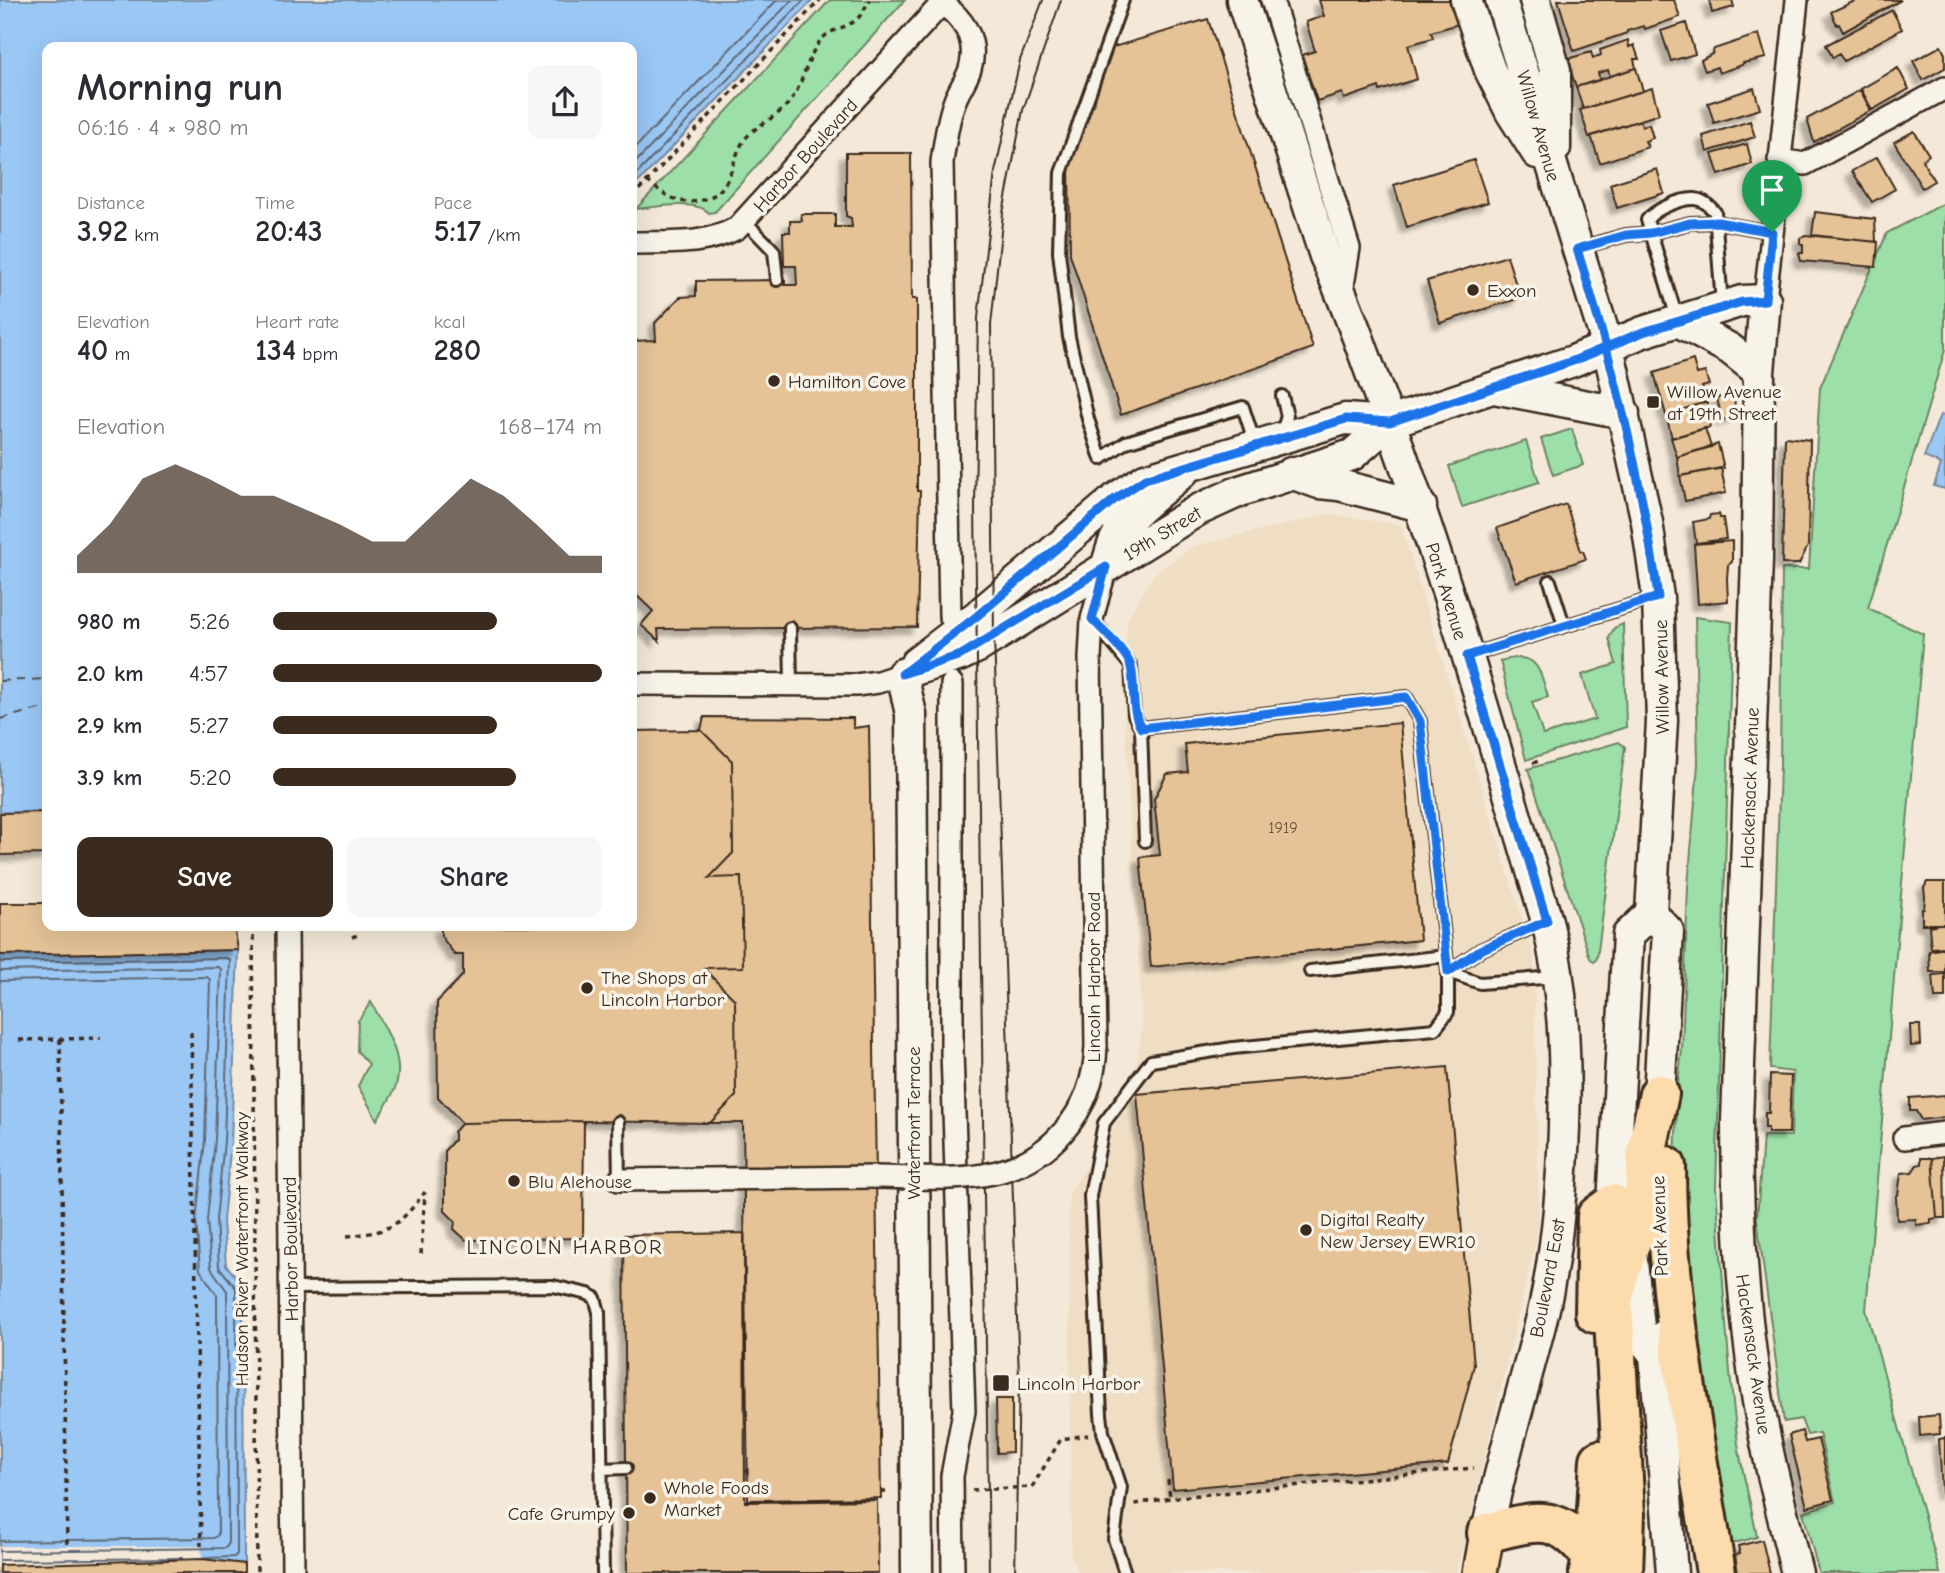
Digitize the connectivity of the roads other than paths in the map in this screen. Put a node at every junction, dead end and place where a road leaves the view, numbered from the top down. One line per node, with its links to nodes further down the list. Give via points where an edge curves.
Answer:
1 (1123, 0): 29 (lane, via 1061,173 1059,252 1069,337 1101,459 1126,442 1243,407)
2 (1242, 0): 19 (main road, Park Avenue, via 1325,256)
3 (1272, 0): 19 (street, Park Avenue, via 1349,247)
4 (1466, 0): 11 (main road, via 1490,70)
5 (1501, 0): 11 (main road, Willow Avenue)
6 (1535, 0): 11 (main road, via 1555,70)
7 (1797, 0): 10 (street, Hackensack Avenue)
8 (942, 1): 12 (street, Harbor Boulevard); 36 (street, via 961,20 973,49 947,124 942,162)
9 (1945, 88): 10 (street, via 1805,164)
10 (1779, 160): 14 (street, Hackensack Avenue)
11 (1554, 179): 17 (main road, Willow Avenue)
12 (745, 221): 16 (street, Harbor Boulevard, via 707,240); 18 (lane, via 774,251)
13 (1718, 222): 14 (lane); 15 (lane, via 1690,223); 15 (lane, via 1705,201 1694,199 1652,213 1647,220); 21 (lane)
14 (1772, 232): 20 (street, Hackensack Avenue)
15 (1651, 233): 17 (lane); 22 (lane)
16 (637, 243)
17 (1577, 249): 23 (main road, Willow Avenue)
18 (777, 280)
19 (1342, 291): 28 (main road, Park Avenue)
20 (1765, 300): 21 (main road, 19th Street); 24 (main road, Hackensack Avenue)
21 (1722, 307): 22 (main road, 19th Street)
22 (1678, 321): 23 (main road, 19th Street); 24 (main road, via 1730,349)
23 (1608, 347): 25 (main road, 19th Street); 27 (main road, Willow Avenue)
24 (1759, 372): 75 (main road, Hackensack Avenue, via 1737,1201 1761,1419)
25 (1492, 387): 27 (main road); 28 (main road, 19th Street)
26 (1282, 396): 29 (lane, via 1287,416)
27 (1624, 413): 35 (main road, Willow Avenue)
28 (1390, 422): 29 (main road, 19th Street, via 1346,419); 31 (main road, 19th Street, via 1352,455); 32 (main road, Park Avenue)
29 (1268, 441): 30 (main road, 19th Street)
30 (1189, 467): 33 (main road, via 1125,526); 41 (main road, 19th Street, via 1145,479 1115,499)
31 (1291, 473): 32 (main road); 33 (main road, 19th Street, via 1198,510)
32 (1421, 506): 40 (main road, Park Avenue)
33 (1106, 567): 37 (street, Lincoln Harbor Road); 41 (main road, 19th Street, via 961,655)
34 (1550, 581): 38 (lane)
35 (1658, 597): 38 (lane); 47 (main road, Willow Avenue, via 1662,756)
36 (950, 616)
37 (1092, 619): 45 (lane, via 1131,666 1134,715); 58 (street, Lincoln Harbor Road, bridge, via 1096,1046 1094,1070 1082,1106 1058,1139 1035,1157 982,1176)
38 (1564, 625): 40 (lane)
39 (790, 628): 43 (lane)
40 (1467, 656): 48 (main road, Park Avenue)
41 (902, 674): 43 (street, 19th Street, via 866,684); 69 (main road, Waterfront Terrace, via 911,714)
42 (637, 684): 43 (street, 19th Street)
43 (791, 684)
44 (952, 684): 70 (street, via 952,1052 964,1411 952,1476)
45 (1141, 728): 46 (lane); 50 (lane, via 1406,697 1420,721)
46 (1145, 841)
47 (1651, 913): 54 (main road, via 1668,931); 59 (main road, via 1628,935)
48 (1547, 921): 52 (lane, via 1480,950); 53 (main road, Park Avenue)
49 (287, 931): 61 (street, Harbor Boulevard)
50 (1446, 956): 51 (lane); 52 (lane)
51 (1310, 971)
52 (1448, 972): 53 (lane, via 1480,984); 71 (lane, via 1448,1012 1434,1029 1269,1044 1151,1061 1104,1123 1090,1196 1103,1432 1121,1488 1114,1539)
53 (1558, 976): 65 (main road, Boulevard East, via 1565,1093 1559,1224 1542,1315)
54 (1659, 1094): 60 (highway, via 1647,1150 1644,1201); 62 (main road, Park Avenue, via 1655,1192 1665,1334); 74 (highway, via 1676,1319)
55 (618, 1122): 58 (lane)
56 (1945, 1133): 57 (street)
57 (1904, 1138)
58 (619, 1180)
59 (1613, 1204): 60 (main road, Park Avenue, via 1627,1216); 66 (highway, via 1597,1216)
60 (1629, 1247): 62 (main road, Park Avenue, via 1640,1336); 66 (highway, via 1615,1291 1613,1320 1625,1514)
61 (291, 1288): 64 (lane, via 554,1286 595,1298 599,1312); 67 (street, Harbor Boulevard)
62 (1655, 1355): 73 (main road, Park Avenue)
63 (626, 1468): 64 (lane)
64 (601, 1469): 68 (lane)
65 (1487, 1533): 66 (highway, via 1530,1521 1554,1523 1580,1542); 72 (main road, Boulevard East)
66 (1602, 1569)
67 (293, 1573)
68 (603, 1573)
69 (917, 1573)
70 (953, 1573)
71 (1125, 1573)
72 (1480, 1573)
73 (1672, 1573)
74 (1716, 1573)
75 (1797, 1573)

